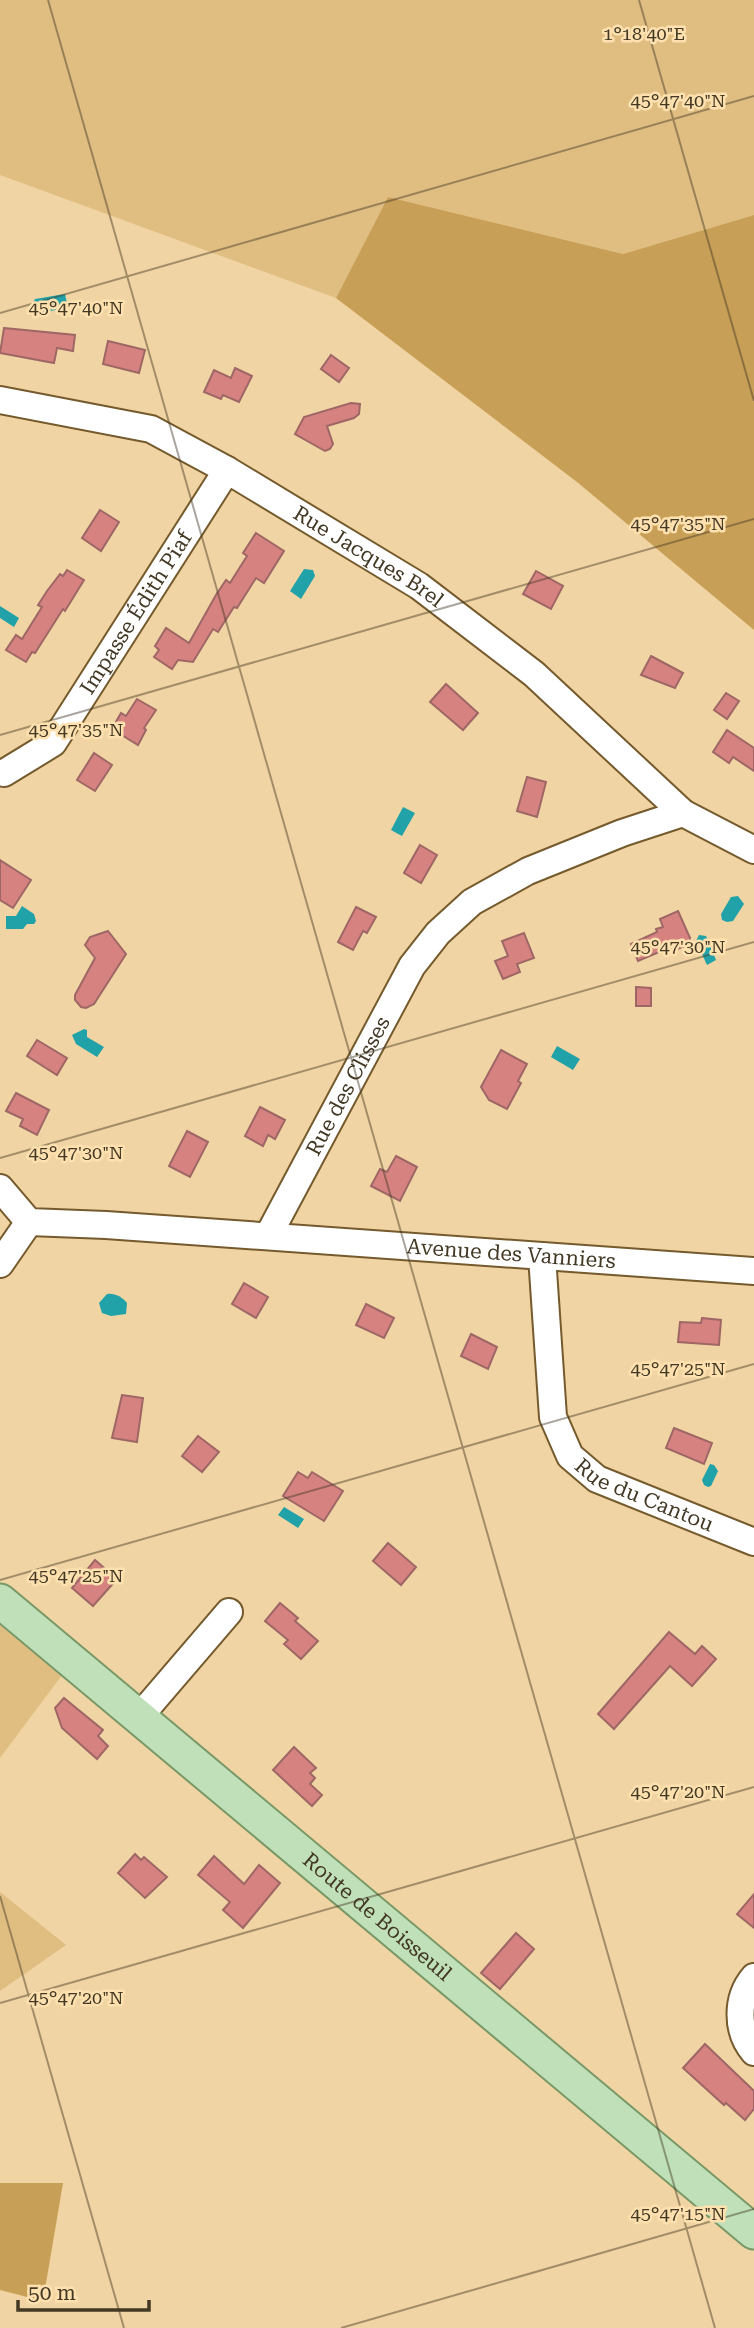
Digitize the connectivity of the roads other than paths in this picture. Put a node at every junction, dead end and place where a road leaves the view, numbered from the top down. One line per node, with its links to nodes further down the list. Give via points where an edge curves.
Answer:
1 (0, 400): 2 (street, Rue Jacques Brel, via 151,429)
2 (227, 470): 3 (street, Impasse Édith Piaf, via 53,743); 4 (street, Rue Jacques Brel, via 430,594 534,674)
3 (4, 773)
4 (683, 813): 5 (street, Rue Jacques Brel); 8 (street, Rue des Clisses, via 528,871 472,902 438,933 412,967)
5 (754, 850)
6 (0, 1188): 7 (street)
7 (29, 1222): 8 (street); 10 (street)
8 (268, 1236): 9 (street, Avenue des Vanniers)
9 (542, 1256): 11 (street, Avenue des Vanniers); 12 (street, Rue du Cantou, via 553,1417 570,1456 597,1479)
10 (0, 1264)
11 (754, 1272)
12 (754, 1542)
13 (0, 1601): 15 (main road, Route de Boisseuil)
14 (229, 1612): 15 (street)
15 (139, 1717): 18 (main road, Route de Boisseuil)
16 (754, 1977): 17 (street, via 746,1987 739,2016 746,2042)
17 (754, 2052)
18 (754, 2232)

